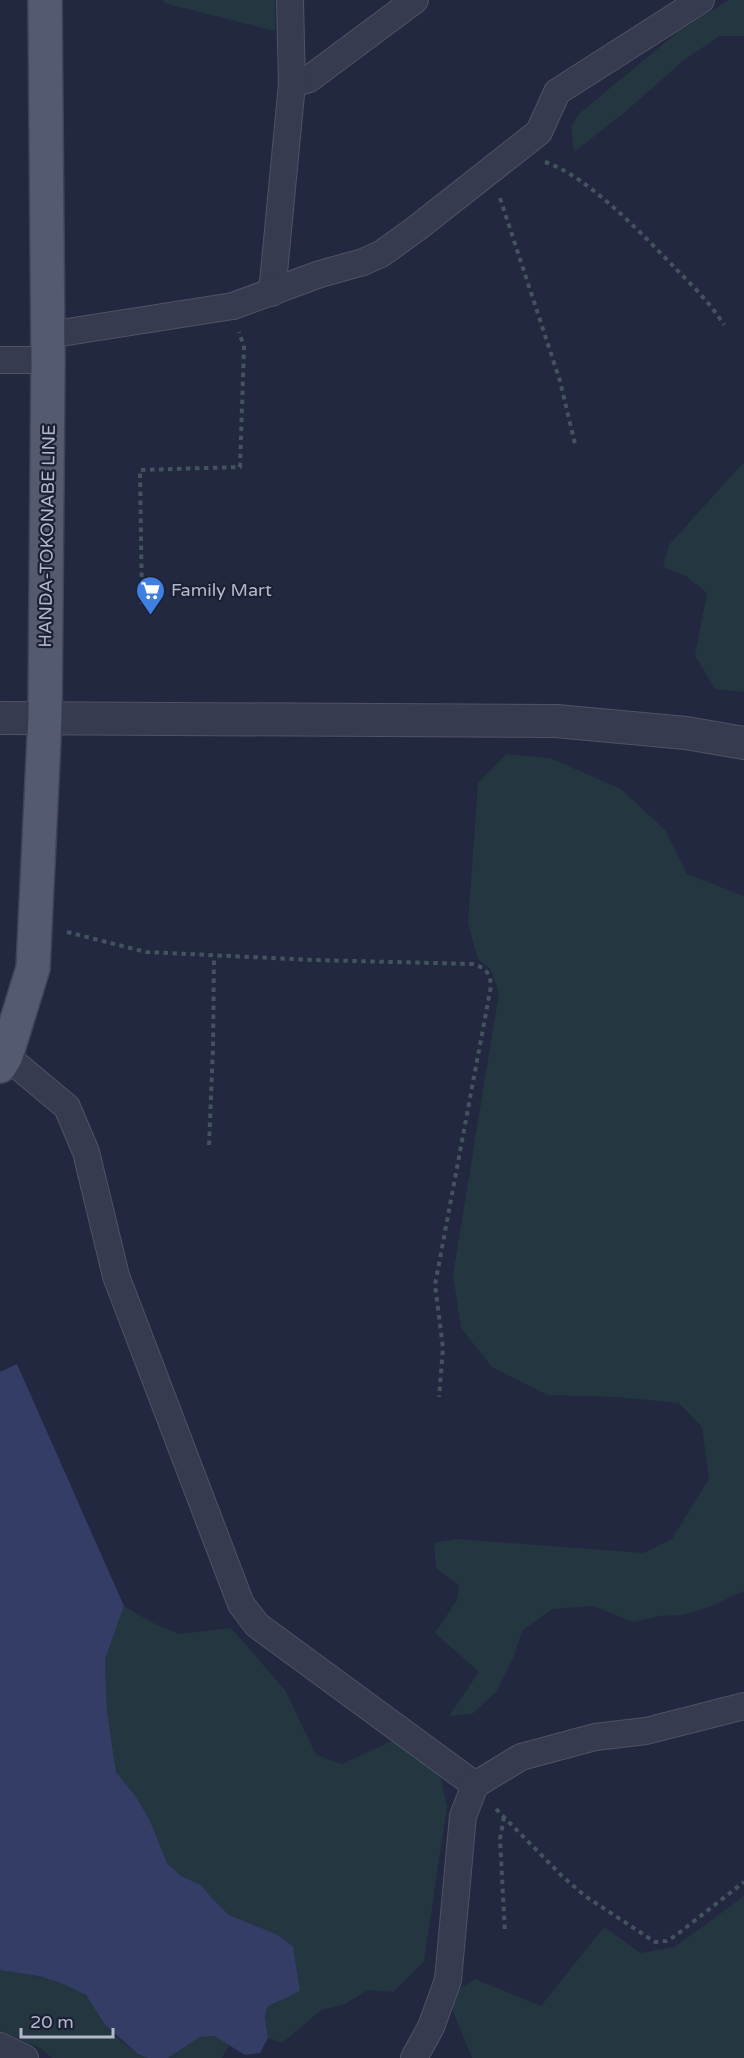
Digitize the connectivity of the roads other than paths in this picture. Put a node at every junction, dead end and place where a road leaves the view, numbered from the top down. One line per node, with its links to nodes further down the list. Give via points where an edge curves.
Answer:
1 (45, 0): 8 (main road, HANDA-TOKONABE LINE)
2 (290, 0): 6 (street)
3 (415, 0): 6 (street, via 309,79)
4 (701, 0): 5 (street)
5 (664, 10): 7 (street, via 556,92 539,132 381,254)
6 (292, 84): 7 (street)
7 (272, 292): 8 (street, via 233,306)
8 (48, 347): 9 (street); 10 (main road, HANDA-TOKONABE LINE)
9 (0, 360)
10 (45, 717): 11 (street); 12 (street, via 556,721 686,733); 13 (main road, HANDA-TOKONABE LINE, via 33,969)
11 (0, 718)
12 (744, 743)
13 (3, 1061): 15 (street, via 67,1107 86,1152 116,1276 241,1604 257,1625)
14 (744, 1706): 15 (street, via 521,1757)
15 (475, 1785): 18 (street, via 463,1816 448,1980)
16 (0, 2046): 17 (street)
17 (25, 2058)
18 (414, 2058)

